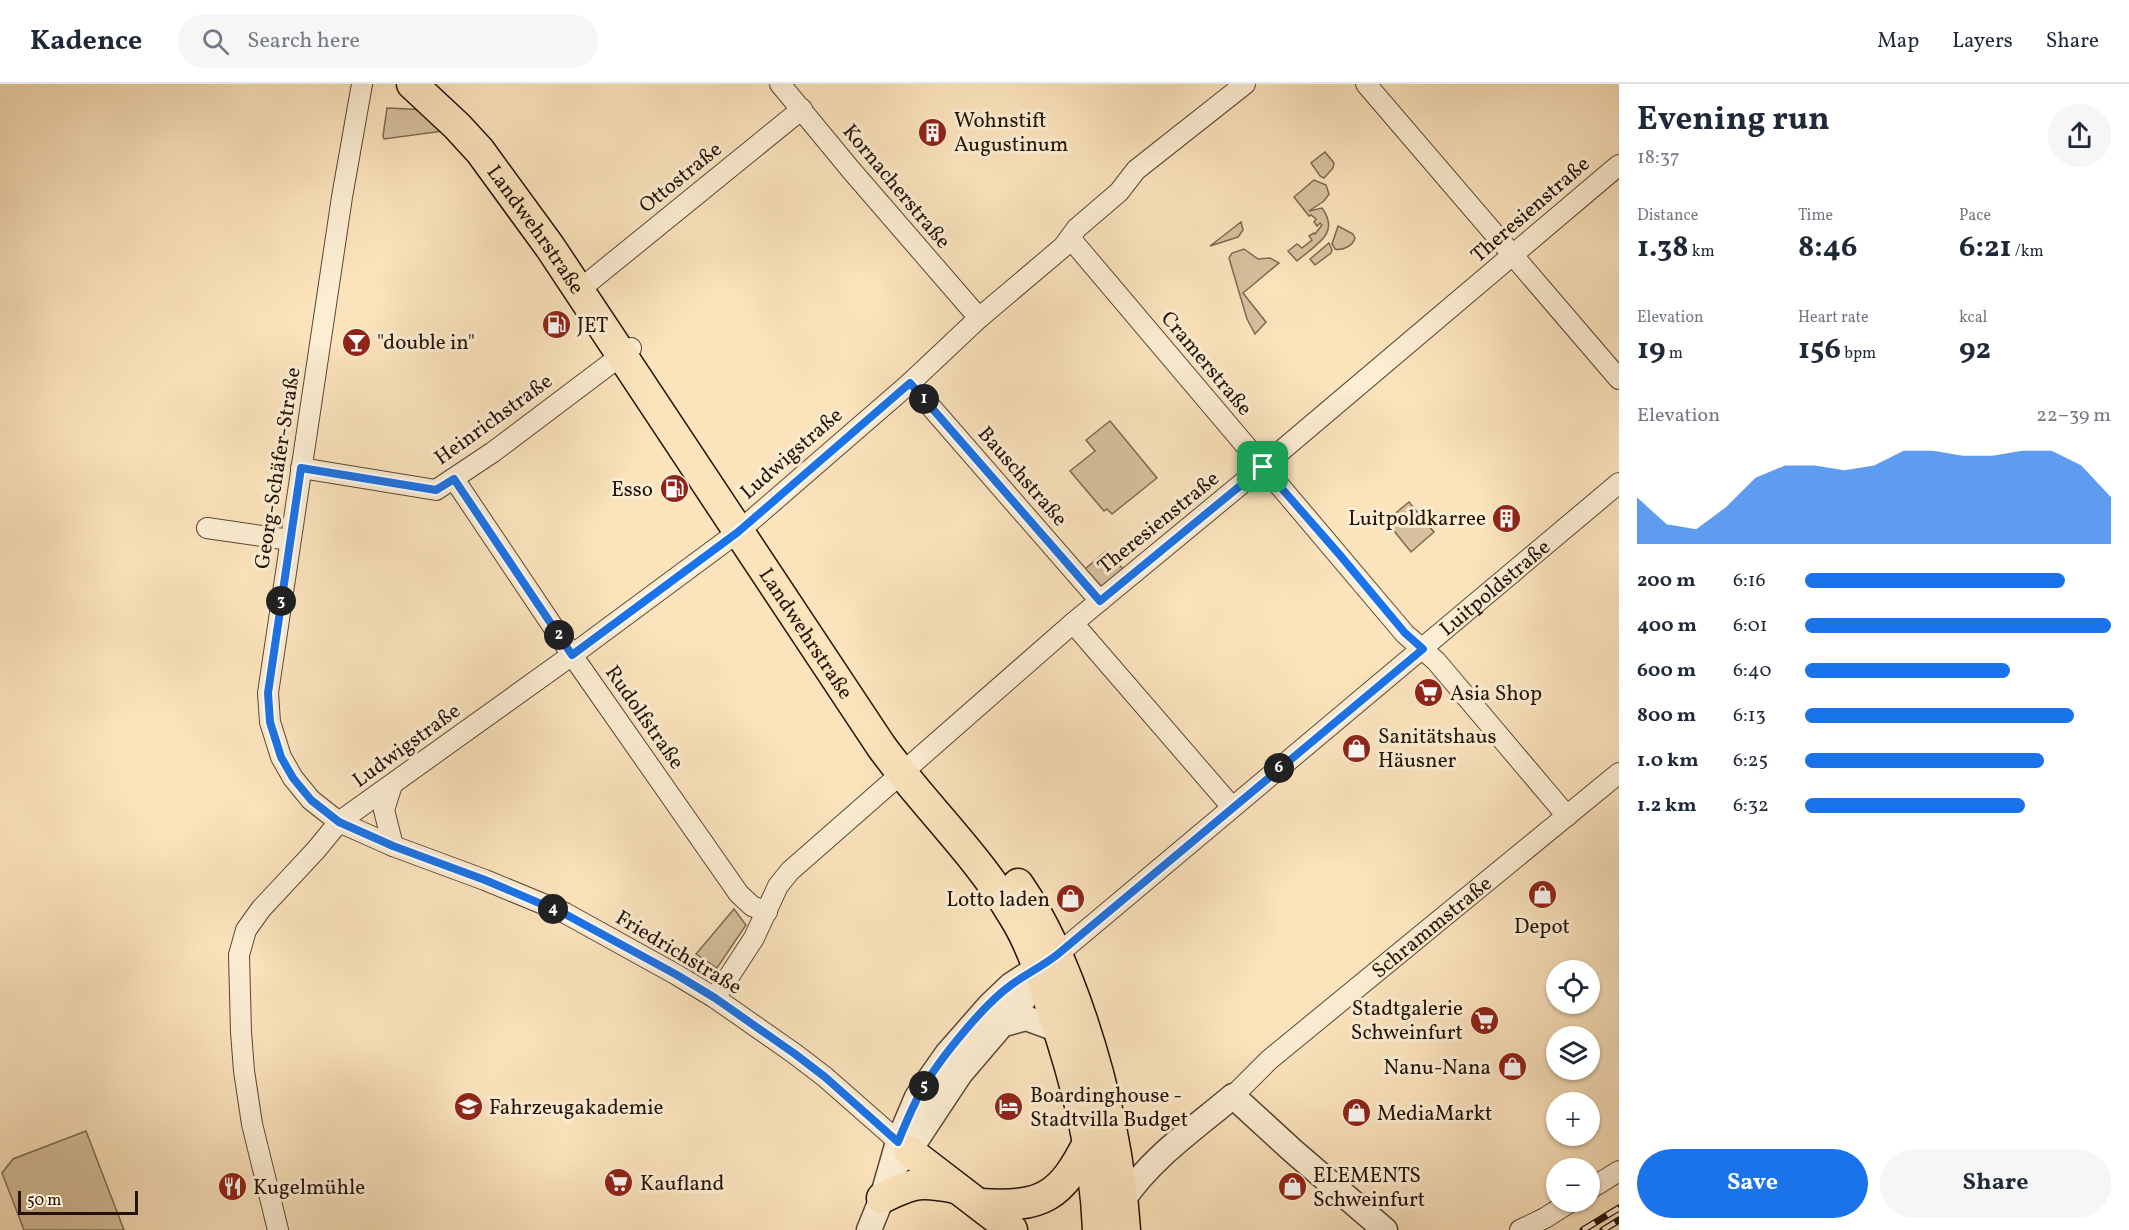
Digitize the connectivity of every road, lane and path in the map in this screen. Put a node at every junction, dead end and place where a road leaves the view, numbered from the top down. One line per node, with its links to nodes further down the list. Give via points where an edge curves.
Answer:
1 (362, 84): 17 (street, Georg-Schäfer-Straße)
2 (411, 84): 13 (main road, Landwehrstraße, via 480,151)
3 (440, 84): 11 (main road, Landwehrstraße, via 510,167)
4 (780, 84): 7 (street, Kornacherstraße)
5 (1245, 84): 9 (street, Ludwigstraße, via 1136,170 1119,192)
6 (1366, 84): 10 (street)
7 (802, 110): 11 (street, Ottostraße); 12 (street, Kornacherstraße)
8 (1619, 165): 10 (street, Theresienstraße)
9 (1070, 238): 12 (street, Ludwigstraße); 16 (street, Cramerstraße)
10 (1514, 255): 14 (street); 16 (street, Theresienstraße)
11 (589, 282): 13 (main road, Landwehrstraße)
12 (979, 318): 15 (street, Ludwigstraße)
13 (627, 351): 18 (street, Heinrichstraße); 20 (main road, Landwehrstraße)
14 (1619, 380)
15 (910, 383): 20 (street, Ludwigstraße); 23 (street, Bauschstraße)
16 (1263, 467): 23 (street, Theresienstraße); 25 (street, Cramerstraße)
17 (301, 468): 18 (street, Heinrichstraße, via 436,490); 22 (street, Georg-Schäfer-Straße)
18 (454, 479): 26 (street, Rudolfstraße)
19 (1619, 483): 25 (street, Luitpoldstraße)
20 (743, 527): 26 (street, Ludwigstraße); 27 (main road, Landwehrstraße)
21 (207, 528): 22 (street)
22 (290, 540): 32 (street, Georg-Schäfer-Straße, via 268,693 270,722 281,757 293,778 311,800)
23 (1100, 601): 24 (street, Theresienstraße)
24 (1073, 623): 27 (street, Theresienstraße); 30 (street)
25 (1423, 649): 30 (street, Luitpoldstraße); 31 (street, Cramerstraße)
26 (572, 655): 29 (street, Ludwigstraße); 34 (street, Rudolfstraße, via 739,894 752,906)
27 (907, 768): 34 (street, Theresienstraße, via 790,871 778,886); 35 (main road, Landwehrstraße)
28 (1619, 773): 31 (street, Schrammstraße)
29 (392, 784): 32 (street, Ludwigstraße); 33 (street, via 384,810)
30 (1232, 807): 35 (street, Luitpoldstraße)
31 (1566, 816): 39 (street, Schrammstraße, via 1269,1060)
32 (339, 822): 33 (street, Friedrichstraße); 48 (street, via 261,909 246,930 239,955 244,1071 252,1125)
33 (393, 846): 36 (street, Friedrichstraße, via 565,914)
34 (767, 912): 36 (street, Theresienstraße)
35 (1048, 961): 37 (street, Luitpoldstraße, via 1024,999); 38 (main road, Landwehrstraße); 40 (main road, Landwehrstraße, via 1091,1047); 42 (street, Luitpoldstraße, via 1011,985 947,1054 917,1097)
36 (715, 998): 42 (street, Friedrichstraße, via 825,1077)
37 (1000, 1025): 38 (street, via 1026,1018); 42 (street, Luitpoldstraße)
38 (1059, 1030): 40 (main road, Landwehrstraße, via 1077,1087)
39 (1233, 1096): 41 (street, Schrammstraße); 53 (street)
40 (1102, 1141): 41 (street, via 1136,1155); 45 (main road, via 1048,1195 1008,1206); 46 (main road, Landwehrstraße); 51 (main road, Landwehrstraße, via 1095,1186)
41 (1165, 1152): 46 (street, Schrammstraße, via 1138,1178)
42 (895, 1165): 45 (main road); 45 (main road, via 902,1188 918,1183); 49 (street, Luitpoldstraße)
43 (1619, 1171): 44 (street)
44 (1600, 1183)
45 (969, 1196): 50 (main road)
46 (1123, 1200): 52 (main road, Landwehrstraße)
47 (1554, 1212): 54 (street)
48 (278, 1230)
49 (869, 1230)
50 (1012, 1230)
51 (1098, 1230)
52 (1125, 1230)
53 (1385, 1230)
54 (1521, 1230)

